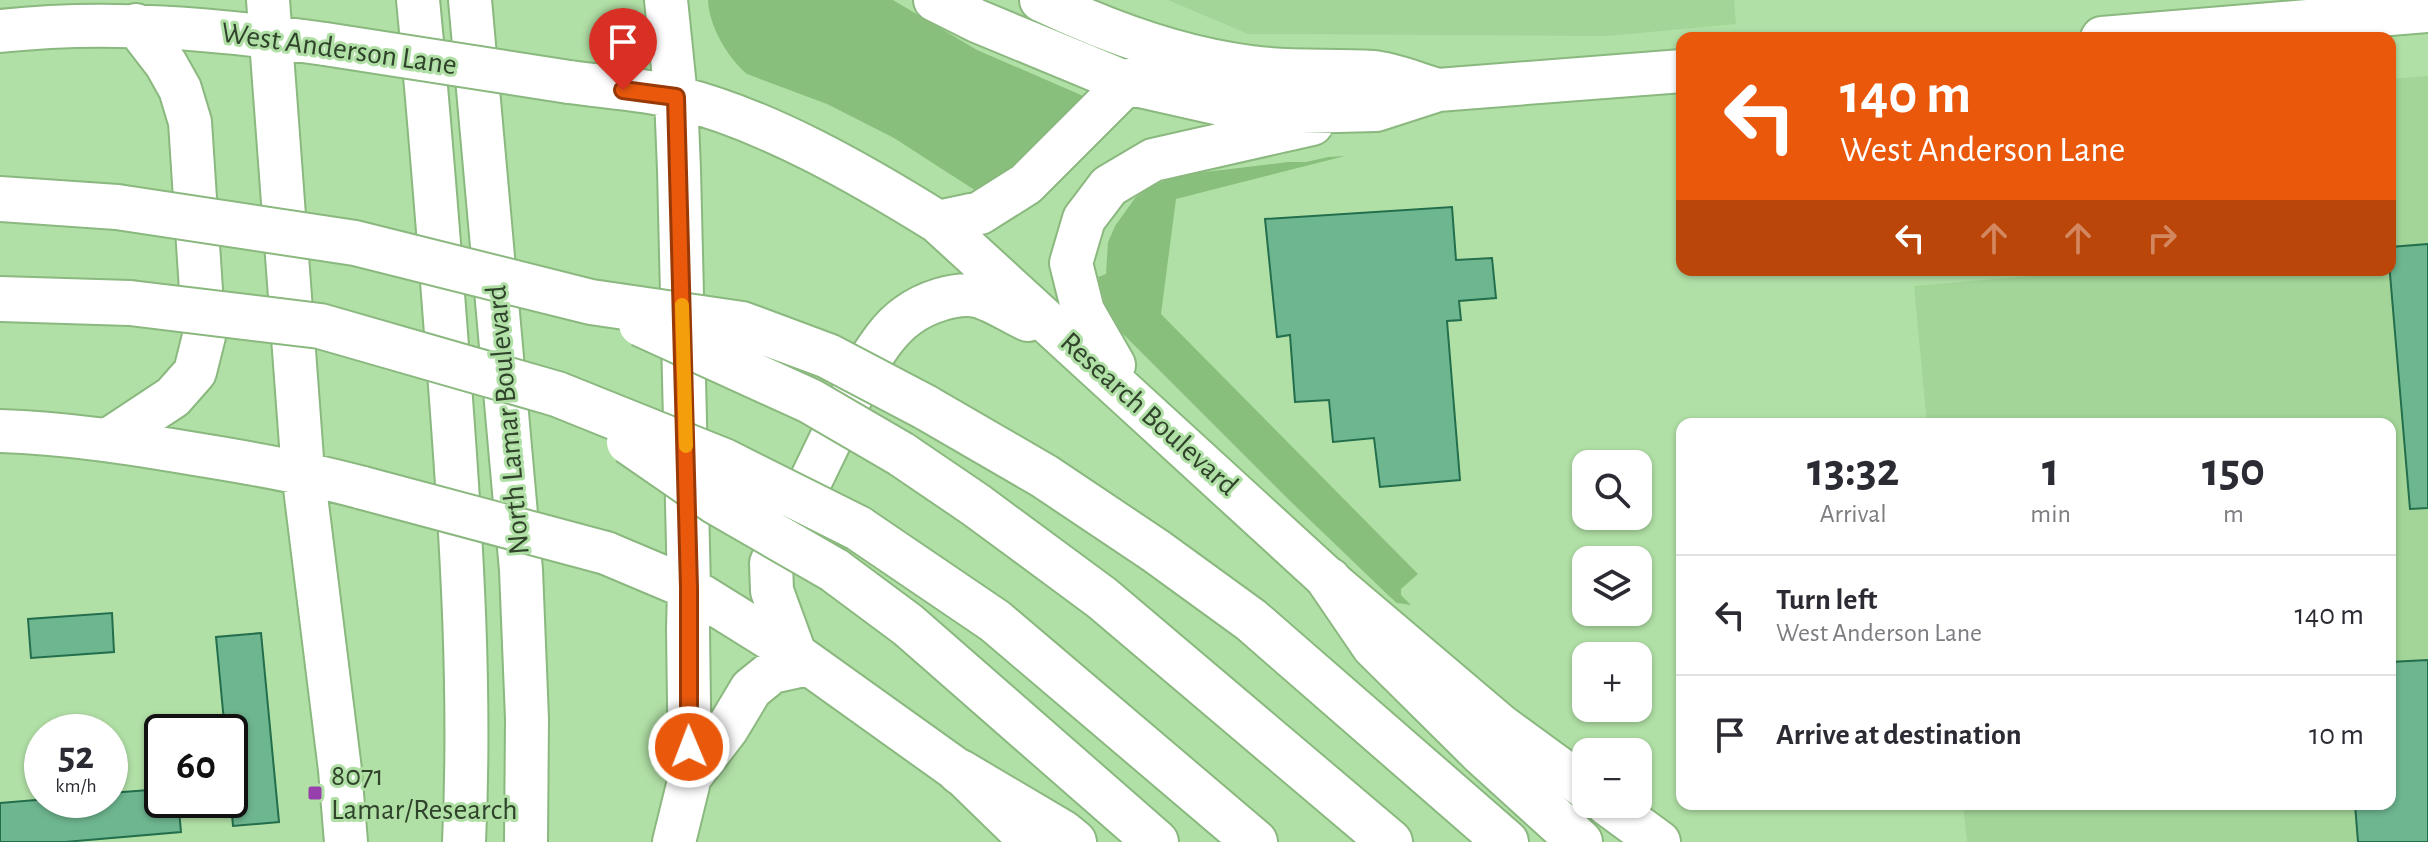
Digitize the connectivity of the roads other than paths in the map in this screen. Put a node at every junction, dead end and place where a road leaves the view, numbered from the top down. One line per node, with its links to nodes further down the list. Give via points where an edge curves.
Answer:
1 (418, 0): 35 (main road, North Lamar Boulevard, via 463,562)
2 (470, 0): 36 (main road, North Lamar Boulevard, via 521,570)
3 (935, 0): 13 (main road)
4 (1041, 0): 11 (main road, via 1078,18)
5 (668, 2): 15 (main road)
6 (2428, 11): 10 (main road)
7 (121, 13): 8 (main road, West Anderson Lane); 9 (main road, West Anderson Lane); 25 (main road, via 166,64 190,122 204,336 195,372 173,397)
8 (269, 18): 15 (main road, West Anderson Lane, bridge, via 325,44); 26 (main road)
9 (0, 31)
10 (2174, 32)
11 (1204, 58): 13 (main road, via 1157,65); 14 (main road, via 1306,72 1375,72)
12 (1676, 71): 14 (main road)
13 (1127, 83): 16 (main road, via 1220,104 1300,112); 18 (main road, via 1026,184 980,213)
14 (1438, 90): 16 (main road)
15 (676, 97): 18 (main road, Research Boulevard, via 768,130 871,181); 28 (main road)
16 (1376, 110): 23 (main road, via 1153,160 1109,186 1084,219 1071,263 1083,311)
17 (0, 199): 20 (highway, bridge, via 117,207 355,243)
18 (938, 222): 21 (main road, Research Boulevard)
19 (0, 299): 22 (highway, bridge, via 130,303 320,326)
20 (591, 302): 42 (highway, bridge, via 810,401 901,454 1102,598); 43 (highway, bridge, via 742,324 828,356 1044,476 1251,620)
21 (1068, 340): 23 (main road, Research Boulevard); 29 (main road, via 979,297 962,295 907,316 883,340 771,563 772,591)
22 (557, 394): 40 (highway, bridge, via 716,502 834,570 908,625); 41 (highway, bridge, via 724,461 858,528 995,621)
23 (1138, 404): 27 (main road, Research Boulevard)
24 (0, 431): 25 (main road)
25 (108, 440): 26 (main road)
26 (303, 472): 28 (main road, bridge, via 606,553); 34 (main road)
27 (1329, 580): 32 (main road, Research Boulevard, via 1501,726); 44 (highway, via 1374,646)
28 (689, 588): 29 (main road); 31 (main road)
29 (801, 659): 30 (main road); 31 (main road, via 751,689)
30 (960, 772): 38 (main road); 39 (highway)
31 (690, 777): 37 (main road)
32 (1572, 778)
33 (1626, 818): 45 (main road)
34 (346, 842)
35 (464, 842)
36 (526, 842)
37 (674, 842)
38 (1032, 842)
39 (1074, 842)
40 (1156, 842)
41 (1255, 842)
42 (1390, 842)
43 (1506, 842)
44 (1580, 842)
45 (1659, 842)

